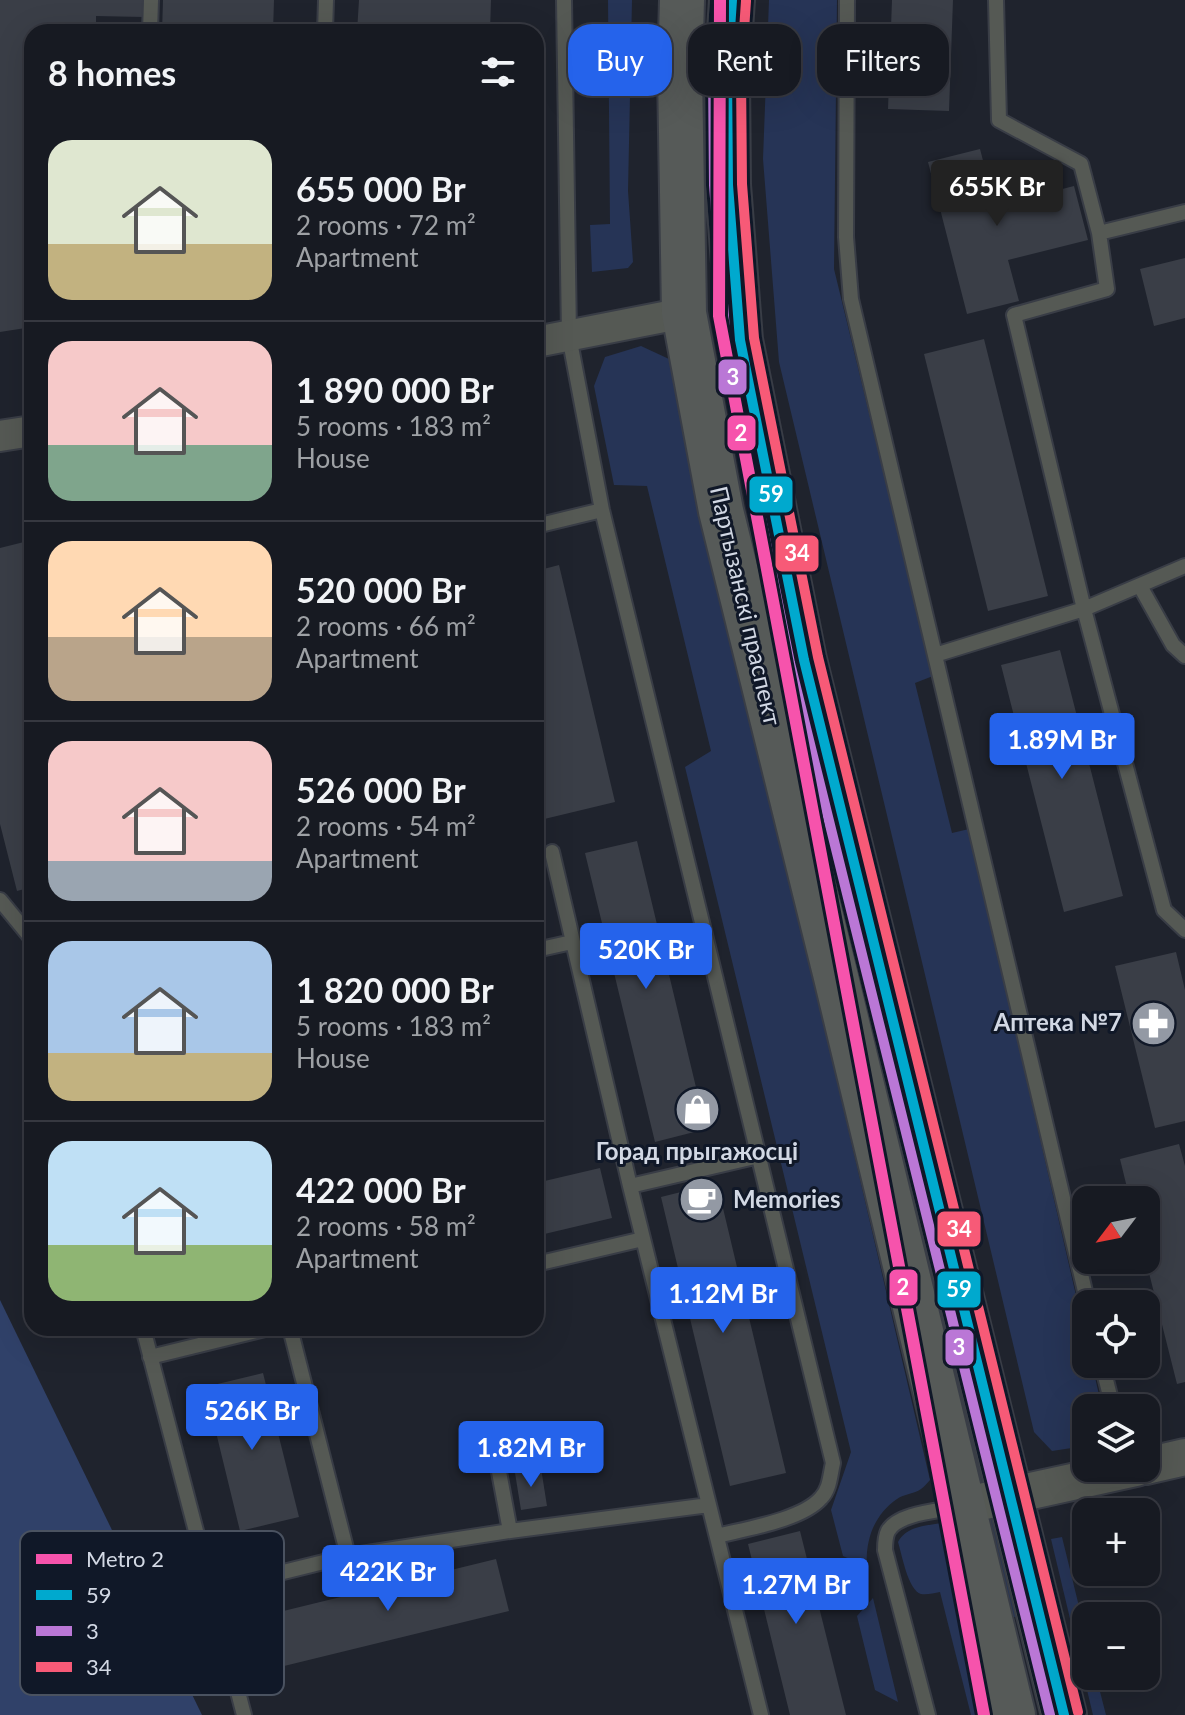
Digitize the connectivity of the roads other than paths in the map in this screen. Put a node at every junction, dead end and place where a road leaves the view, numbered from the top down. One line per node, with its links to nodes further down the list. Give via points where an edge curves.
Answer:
1 (151, 0): 8 (lane)
2 (326, 0): 9 (lane)
3 (564, 0): 13 (lane)
4 (682, 0): 12 (main road, Партызанскі праспект)
5 (732, 0): 14 (main road, Партызанскі праспект, via 728,185)
6 (847, 0): 23 (lane, via 846,237 851,299)
7 (996, 0): 11 (lane, via 999,120 1081,164)
8 (150, 24)
9 (325, 24)
10 (1185, 212): 11 (lane)
11 (1099, 233): 22 (lane, via 1107,289 1014,315)
12 (684, 313): 13 (street); 14 (main road, via 718,319); 46 (main road, Партызанскі праспект, via 721,511)
13 (569, 336): 15 (street); 18 (lane)
14 (740, 340): 44 (main road, Партызанскі праспект, via 804,660)
15 (544, 341)
16 (24, 432): 17 (street)
17 (0, 436)
18 (602, 510): 19 (lane); 31 (lane)
19 (544, 524)
20 (1185, 566): 21 (lane)
21 (1140, 586): 22 (lane); 24 (lane, via 1173,645)
22 (1084, 609): 23 (lane); 28 (lane, via 1164,910)
23 (935, 655): 35 (lane)
24 (1185, 656)
25 (552, 852): 29 (lane)
26 (0, 900): 27 (lane)
27 (24, 929)
28 (1185, 930)
29 (572, 942): 30 (lane); 32 (lane)
30 (544, 948)
31 (759, 1156): 32 (lane); 49 (lane, via 833,1463 820,1500 797,1515)
32 (630, 1186): 33 (lane)
33 (643, 1239): 34 (lane); 45 (lane)
34 (544, 1262)
35 (1085, 1290)
36 (145, 1336): 39 (lane)
37 (236, 1336): 39 (lane)
38 (292, 1336): 50 (lane)
39 (150, 1357): 47 (lane)
40 (1185, 1457): 42 (street)
41 (497, 1461): 48 (lane)
42 (1160, 1463)
43 (1072, 1481): 44 (street)
44 (1011, 1496): 46 (street); 57 (main road, Партызанскі праспект)
45 (709, 1505): 48 (lane); 49 (lane)
46 (962, 1506): 55 (lane, via 914,1515 895,1522 886,1534 885,1550); 56 (main road, Партызанскі праспект)
47 (196, 1531)
48 (510, 1531): 50 (lane)
49 (717, 1536): 54 (lane)
50 (348, 1556): 51 (lane)
51 (284, 1572)
52 (239, 1695): 53 (lane)
53 (244, 1715)
54 (761, 1715)
55 (928, 1715)
56 (1013, 1715)
57 (1064, 1715)

